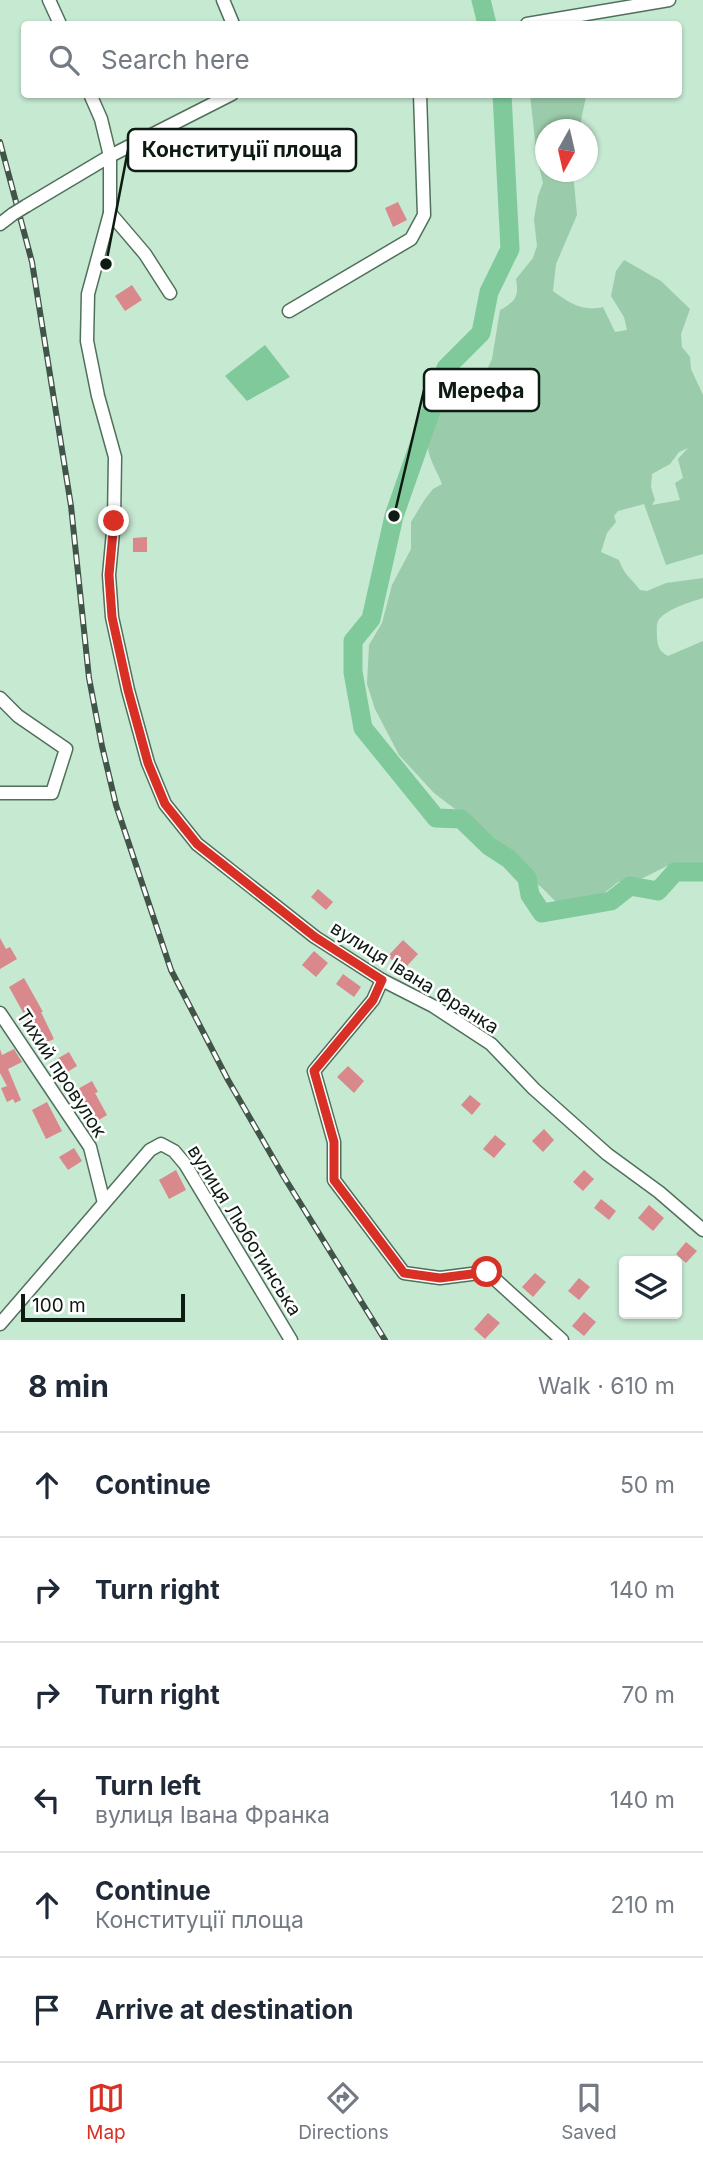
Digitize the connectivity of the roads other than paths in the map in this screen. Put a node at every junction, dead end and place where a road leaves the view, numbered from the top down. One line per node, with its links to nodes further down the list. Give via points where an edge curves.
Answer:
1 (49, 0): 4 (street)
2 (223, 0): 5 (street)
3 (669, 0): 6 (street)
4 (59, 21)
5 (232, 21)
6 (545, 21)
7 (92, 98): 10 (street, вулиця Івана Франка)
8 (224, 98): 10 (street)
9 (420, 98): 14 (street, via 424,215 411,239)
10 (110, 156): 11 (street, вулиця Івана Франка); 12 (street, bridge)
11 (110, 213): 13 (street); 17 (street, вулиця Івана Франка, via 88,293 87,341 115,457 109,575 112,617 148,763 165,804 197,844 315,937)
12 (0, 224)
13 (170, 293)
14 (289, 311)
15 (0, 698): 16 (street, via 66,749 52,793)
16 (0, 793)
17 (382, 980): 20 (street, вулиця Івана Франка, via 491,1044 607,1154); 23 (street, via 373,1000 314,1071 334,1142 334,1180 404,1273 440,1278 487,1272)
18 (0, 1013): 19 (street, Тихий провулок, via 90,1147)
19 (104, 1203): 21 (street); 22 (street, вулиця Люботинська, via 150,1150 162,1144 174,1150)
20 (703, 1230)
21 (0, 1324)
22 (291, 1340)
23 (562, 1340)

